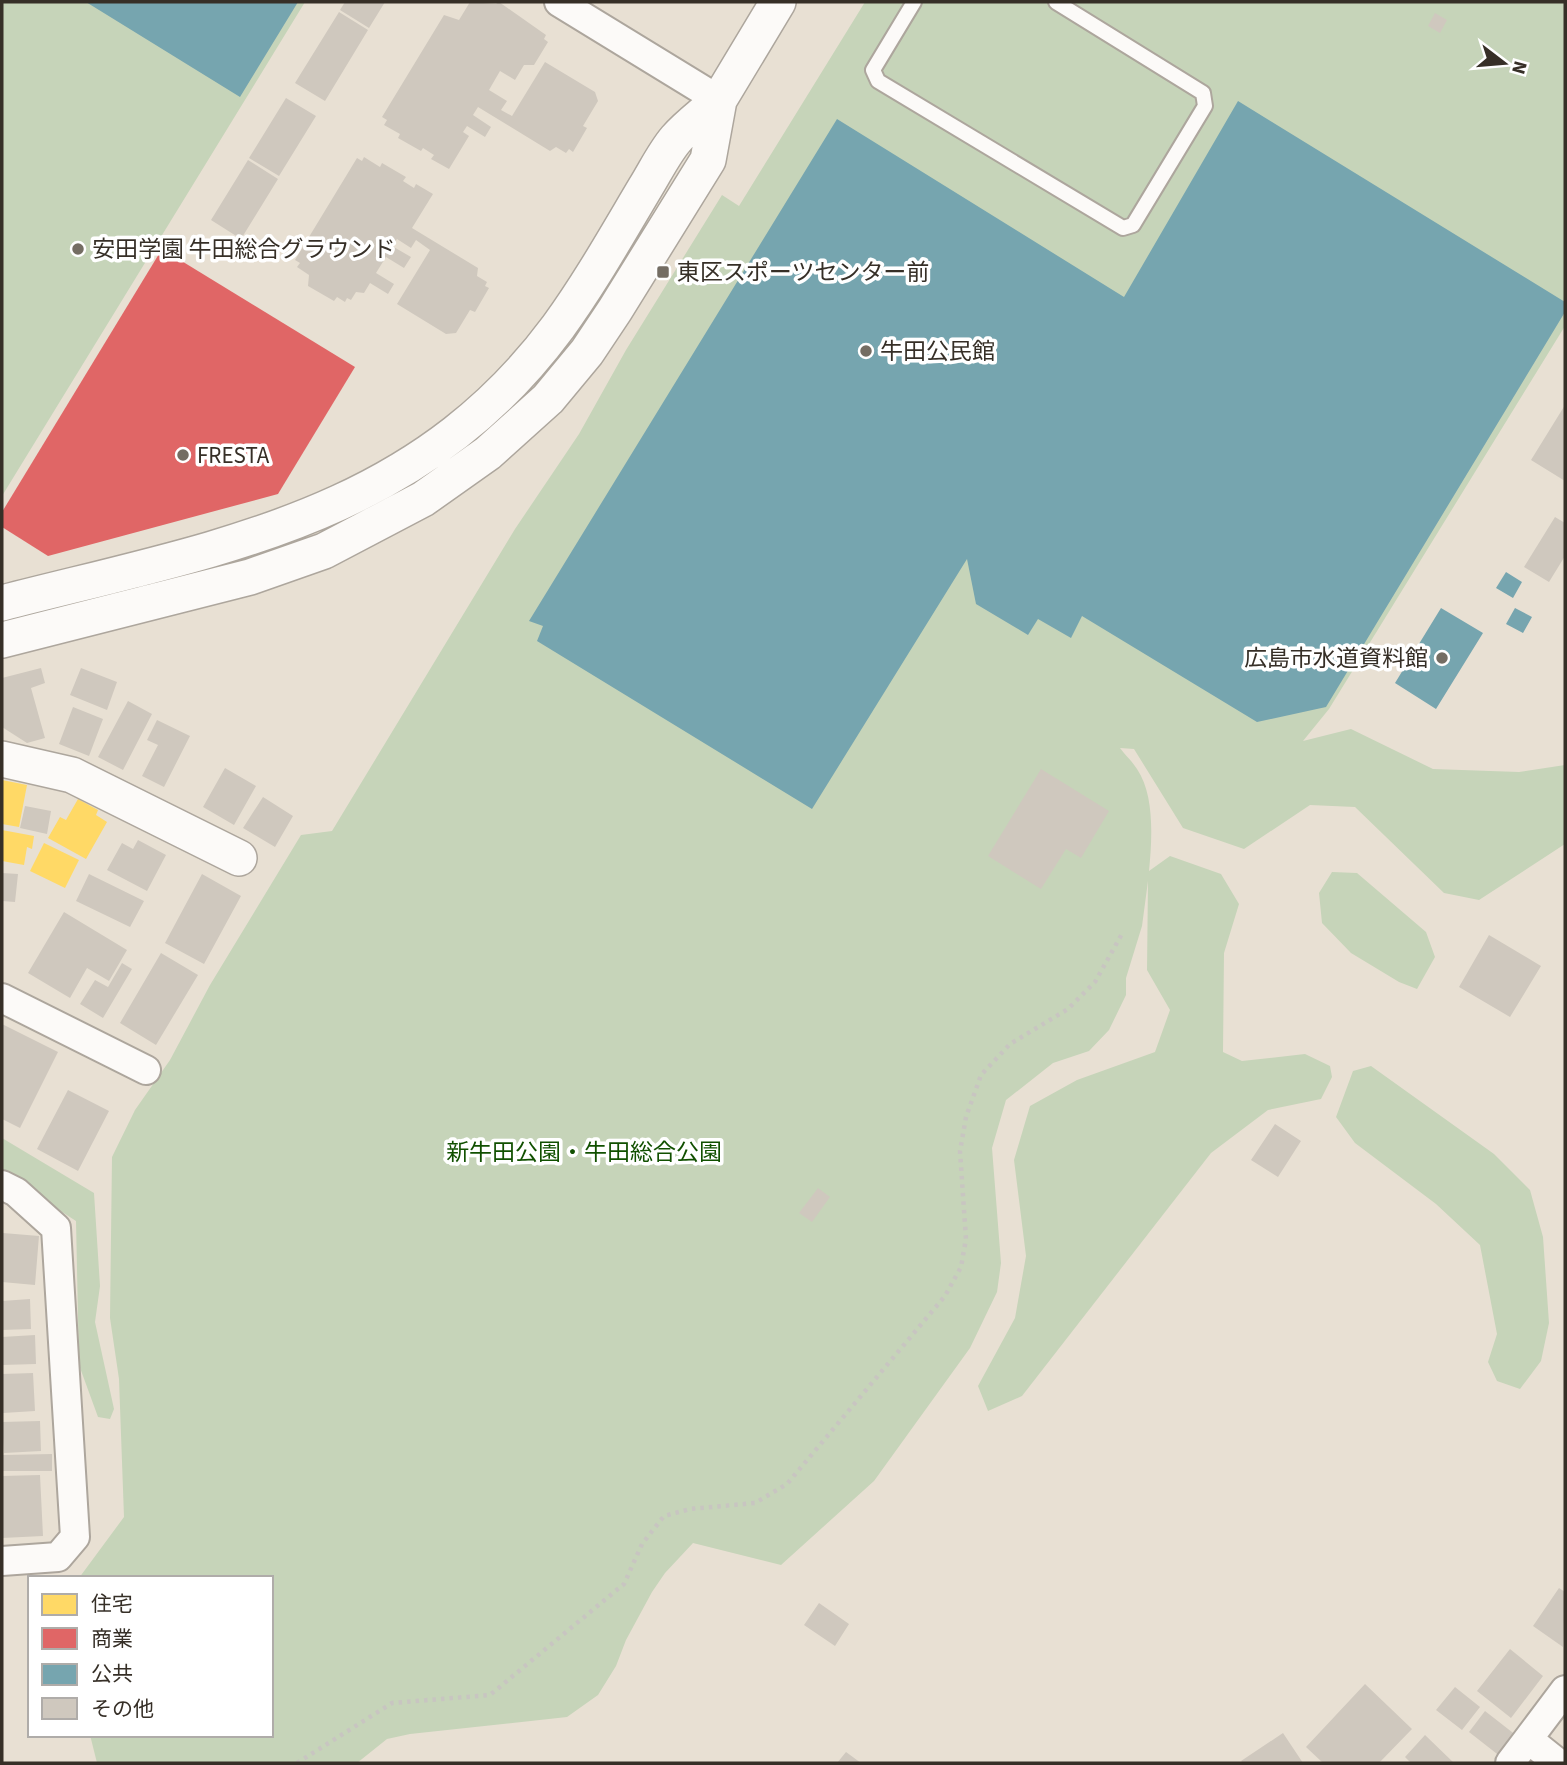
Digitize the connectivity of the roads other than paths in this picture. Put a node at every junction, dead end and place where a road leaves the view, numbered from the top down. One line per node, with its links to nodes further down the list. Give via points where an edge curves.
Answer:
1 (559, 2): 5 (street)
2 (778, 2): 5 (street)
3 (914, 2): 4 (lane, via 873,70 878,81 1123,228 1133,225 1205,106 1203,93)
4 (1056, 2)
5 (719, 100): 6 (street, via 675,139 578,298 535,356 488,405 435,448 351,499 287,527); 7 (street, via 708,160 587,352 538,408 456,477 358,536 291,564)
6 (2, 603)
7 (2, 640)
8 (2, 759): 9 (street, via 72,775)
9 (239, 858)
10 (2, 998): 11 (street)
11 (146, 1070)
12 (2, 1185): 13 (street, via 56,1228 75,1536 58,1557)
13 (2, 1561)
14 (1565, 1689): 15 (street)
15 (1528, 1740): 16 (street); 17 (street)
16 (1510, 1763)
17 (1558, 1763)

